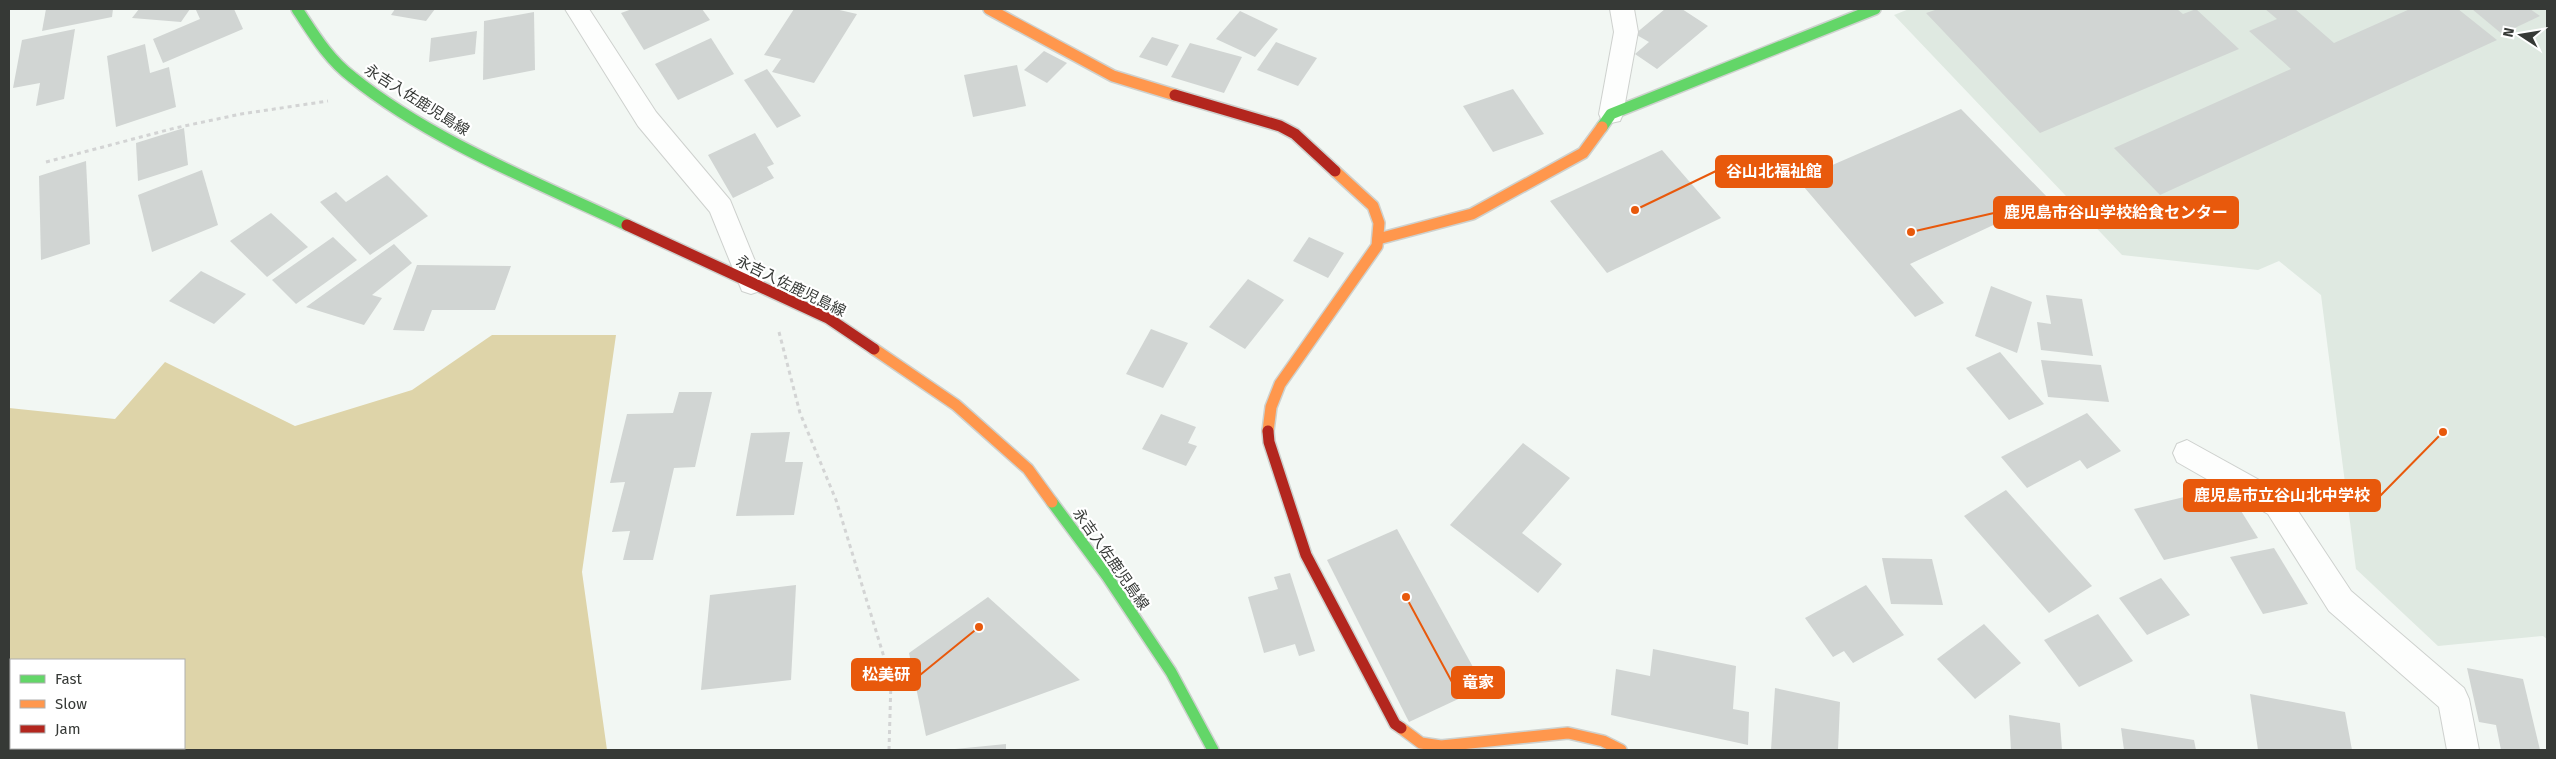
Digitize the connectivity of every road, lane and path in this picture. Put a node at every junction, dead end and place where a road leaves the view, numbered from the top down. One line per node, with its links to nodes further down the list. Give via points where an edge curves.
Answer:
1 (297, 9): 10 (street, 永吉入佐鹿児島線, via 326,52 351,77 437,134)
2 (577, 9): 10 (street, via 647,119 720,207)
3 (989, 9): 9 (street, via 1113,76 1262,120 1295,134 1373,206 1379,223)
4 (1622, 9): 7 (street, via 1626,32)
5 (1875, 9): 7 (street)
6 (328, 101): 8 (path, via 175,128)
7 (1612, 114): 9 (street, via 1583,153 1472,214)
8 (46, 162)
9 (1378, 239): 15 (street, via 1369,260 1280,384 1267,419 1269,442 1306,555 1395,724 1421,743 1441,746 1568,733 1603,741)
10 (751, 283): 14 (street, 永吉入佐鹿児島線, via 828,318 956,405 1028,469 1107,576 1171,672)
11 (776, 324): 13 (path, via 800,412 836,500 891,680)
12 (2187, 453): 16 (street, via 2278,504 2340,601 2453,700)
13 (888, 750)
14 (1213, 750)
15 (1621, 750)
16 (2463, 750)

